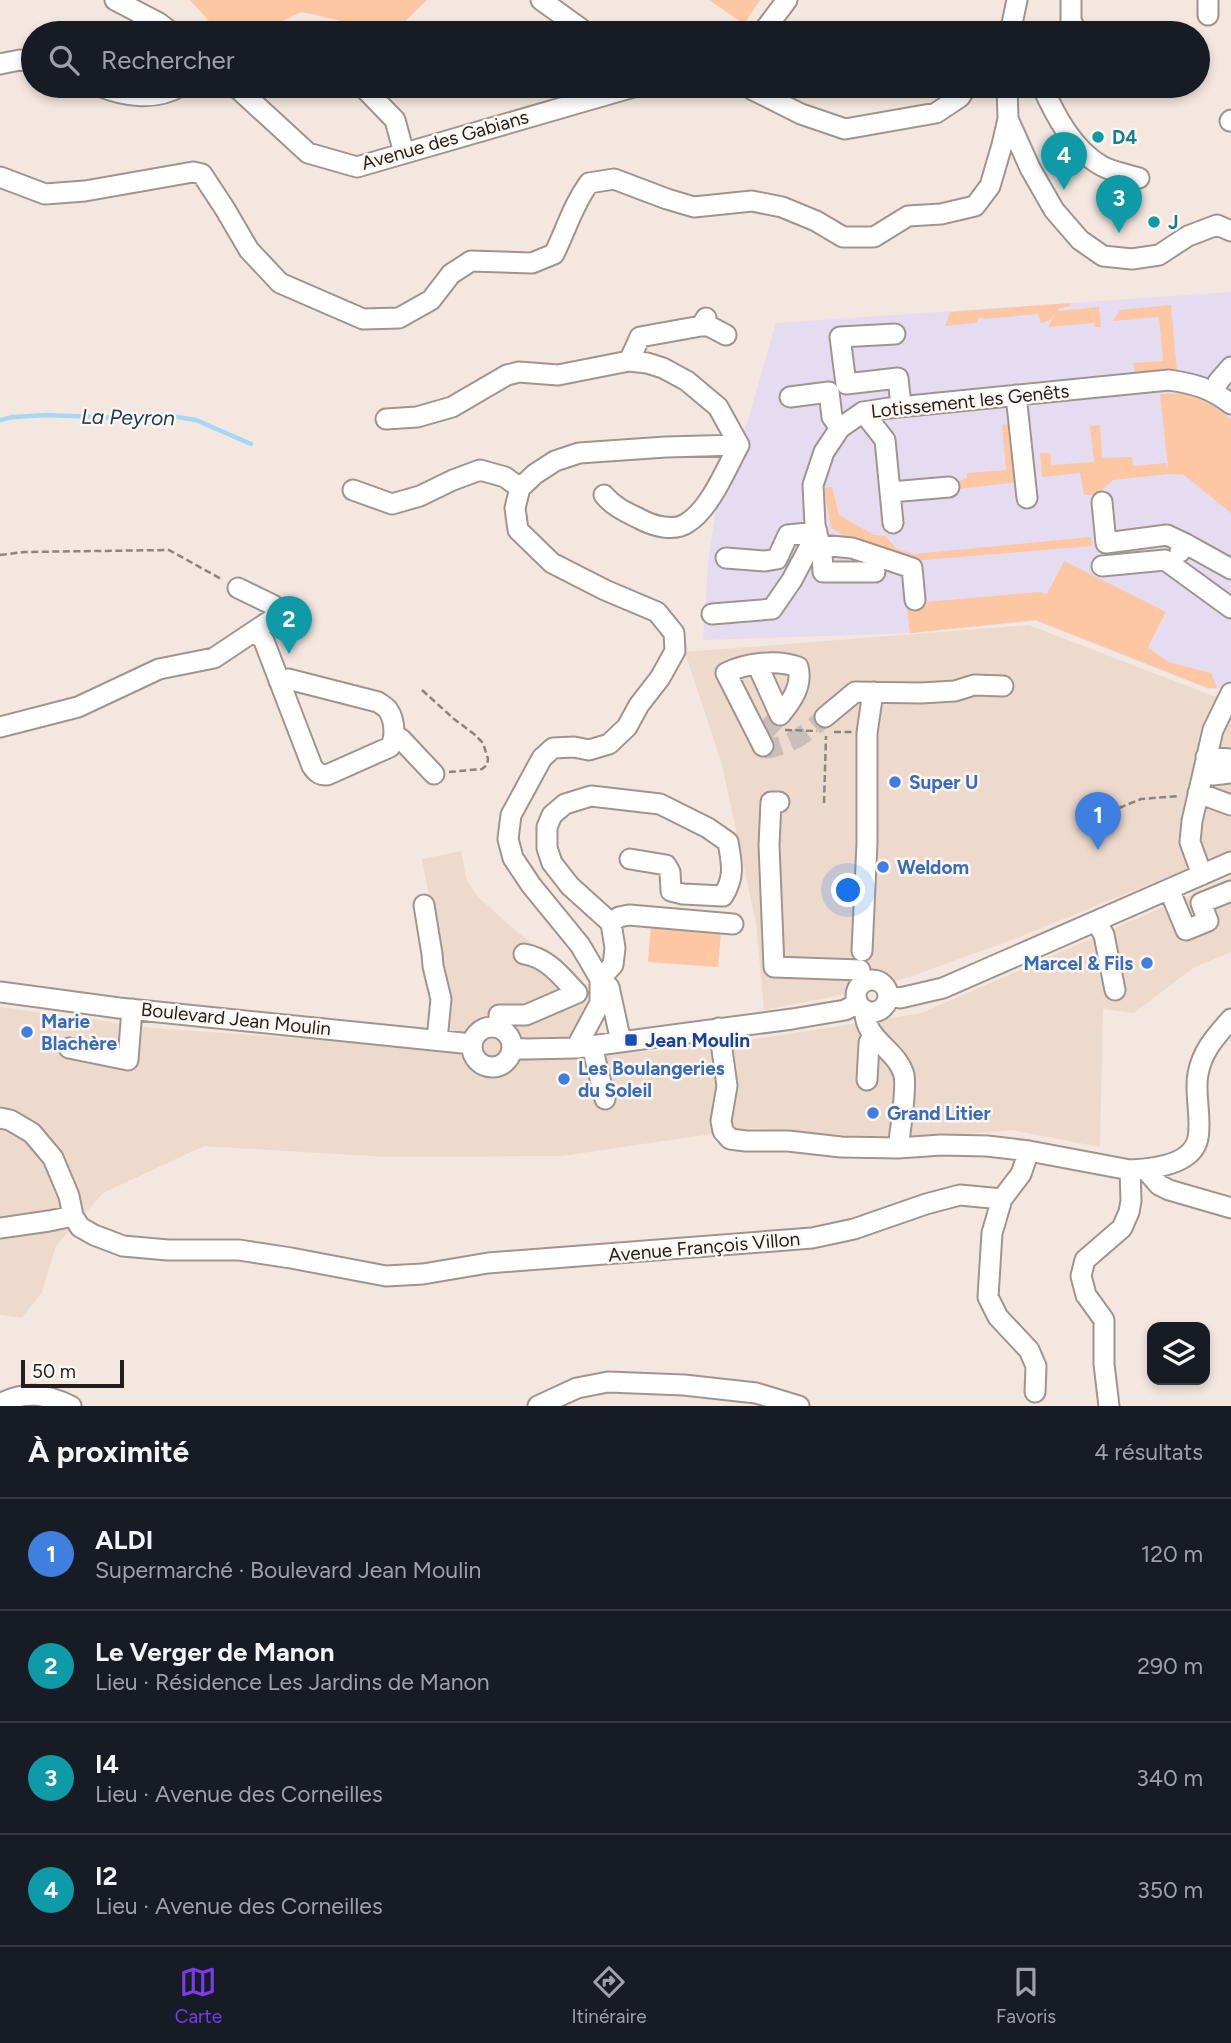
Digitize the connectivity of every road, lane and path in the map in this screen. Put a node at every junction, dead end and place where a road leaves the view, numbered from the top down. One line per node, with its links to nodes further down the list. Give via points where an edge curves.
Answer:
1 (115, 0): 5 (street)
2 (541, 0): 6 (street)
3 (787, 0): 7 (street)
4 (1071, 0): 8 (street)
5 (155, 21)
6 (570, 21)
7 (771, 21)
8 (1072, 21)
9 (21, 60): 10 (street)
10 (0, 64)
11 (247, 98): 19 (street, Avenue des Gabians, via 308,153 357,167)
12 (373, 98): 19 (street, via 394,120)
13 (579, 98): 19 (street, Avenue des Gabians)
14 (769, 98): 15 (street, via 845,129 936,113)
15 (958, 98)
16 (1007, 98): 18 (street)
17 (1047, 98): 21 (street, via 1081,151 1103,167)
18 (1008, 119): 20 (street, via 990,186 975,206 908,216 874,237 843,237 782,206 752,201 694,206 614,179 589,183 577,199 554,254 532,263 471,261 451,274 431,300 399,317 363,319 280,283 248,250 202,174 45,194); 22 (street, via 1054,210 1080,240 1103,256 1132,259 1159,255 1188,236 1217,225)
19 (404, 153)
20 (0, 177)
21 (1139, 178)
22 (1231, 232)
23 (895, 334): 31 (street, via 840,337 846,384 898,378)
24 (726, 335): 25 (street, via 703,322 640,337)
25 (629, 362): 33 (street, via 558,375 519,372 452,407 417,417); 35 (street, via 663,368 687,381 718,407)
26 (1231, 367): 27 (street)
27 (1215, 391): 28 (street, Lotissement les Genêts, via 1169,380); 30 (street, Lotissement les Genêts)
28 (1016, 395): 31 (street, Lotissement les Genêts); 41 (street)
29 (790, 397): 34 (street, via 829,393 832,416)
30 (1231, 404)
31 (901, 406): 32 (street, Lotissement les Genêts)
32 (863, 412): 34 (street, Lotissement les Genêts); 39 (street, via 885,440)
33 (386, 419)
34 (840, 428): 44 (street, Lotissement les Genêts, via 824,452 813,485)
35 (738, 445): 37 (street, via 579,453 555,461); 40 (street, via 706,504 687,524 672,528 646,522 611,504)
36 (949, 487): 39 (street)
37 (520, 488): 38 (street, via 505,477 480,470 392,504); 86 (street, via 515,508 518,530 552,563 657,612 674,633 674,652 628,727 609,744 589,750 553,748 542,758 511,815 508,839 513,858 580,945)
38 (353, 490)
39 (891, 492): 43 (street)
40 (604, 495)
41 (1027, 498)
42 (1102, 502): 45 (street, via 1106,543 1167,535)
43 (893, 523)
44 (820, 543): 47 (street, via 788,535 777,559); 51 (street, via 823,572); 53 (street, via 852,548 912,568); 55 (street, via 810,546 772,609)
45 (1186, 544): 48 (street); 50 (street)
46 (0, 555): 52 (path, via 169,550)
47 (726, 558)
48 (1170, 564): 49 (street, via 1165,560); 54 (street)
49 (1102, 566)
50 (1231, 569)
51 (875, 572)
52 (238, 588): 56 (street, via 273,606 277,616)
53 (915, 600)
54 (1231, 608)
55 (712, 614)
56 (256, 630): 58 (street); 63 (street, via 214,658 159,669 78,706)
57 (757, 664): 66 (street, via 726,673)
58 (279, 681): 65 (street, via 288,679 378,702 390,712); 65 (street, via 312,766 321,775 390,747)
59 (1003, 686): 61 (street)
60 (422, 690): 69 (path, via 483,743 488,759 482,769)
61 (873, 692): 64 (street, via 855,691); 87 (street, via 867,733)
62 (1231, 693): 70 (street, via 1213,730)
63 (0, 727)
64 (826, 727): 72 (path)
65 (394, 735): 69 (street)
66 (762, 739)
67 (1231, 759): 70 (street)
68 (1231, 773): 70 (street)
69 (434, 774)
70 (1199, 781): 73 (street); 74 (path, via 1185,796 1141,799); 77 (street, via 1191,842)
71 (779, 802): 87 (street, via 771,802 774,967)
72 (824, 803)
73 (1231, 804)
74 (1119, 808)
75 (630, 859): 82 (street, via 666,865 671,891 683,894 723,896 732,883 728,842 660,804 591,796 565,804 547,828 552,863)
76 (1231, 862): 77 (street)
77 (1202, 875): 79 (street)
78 (1231, 891): 79 (street, via 1200,903 1208,921 1186,930)
79 (1163, 892): 81 (street); 84 (street)
80 (424, 905): 98 (street, via 441,999)
81 (1096, 921): 88 (street, via 1104,934); 90 (street, via 943,988 900,998)
82 (611, 923): 83 (street, via 629,915); 86 (street, via 613,965)
83 (733, 924)
84 (1177, 940)
85 (524, 954): 94 (street, via 550,965 577,993 526,1015)
86 (600, 979): 92 (street, via 609,987); 93 (street)
87 (863, 984): 90 (street, via 884,985); 90 (street, via 870,1012 881,1010); 96 (street, via 845,1010); 97 (street, via 865,1020)
88 (1115, 990)
89 (0, 992): 91 (street, Boulevard Jean Moulin)
90 (888, 996)
91 (132, 1009): 98 (street, Boulevard Jean Moulin); 102 (street, via 128,1060)
92 (615, 1010): 93 (street); 99 (street)
93 (595, 1013): 101 (street)
94 (499, 1016): 100 (street); 103 (street)
95 (1231, 1019): 109 (street, via 1202,1057 1197,1077 1198,1139 1191,1154 1172,1164)
96 (719, 1028): 99 (street); 107 (street, via 727,1086 721,1121 730,1139)
97 (873, 1035): 104 (street); 107 (street, via 900,1064 905,1078)
98 (437, 1040): 100 (street, Boulevard Jean Moulin)
99 (621, 1042): 101 (street)
100 (472, 1044): 103 (street, via 480,1063 490,1067 509,1058)
101 (584, 1047): 103 (street); 105 (street)
102 (69, 1048)
103 (512, 1048)
104 (867, 1080)
105 (605, 1099)
106 (0, 1118): 112 (street, via 33,1133 53,1158)
107 (898, 1148): 108 (street, via 987,1146)
108 (1029, 1151): 109 (street); 110 (street, via 1021,1174)
109 (1138, 1170): 111 (street, via 1169,1190); 119 (street, via 1122,1228 1085,1260 1081,1276 1086,1295 1104,1320)
110 (1002, 1199): 112 (street, Avenue François Villon, via 960,1195 812,1238 488,1263 386,1276 239,1251 123,1246 80,1227); 114 (street, via 992,1233 988,1297 999,1317 1029,1350 1036,1366)
111 (1231, 1208)
112 (73, 1216): 113 (street)
113 (0, 1228)
114 (1035, 1392)
115 (0, 1404): 116 (street, via 14,1396 37,1394)
116 (71, 1406)
117 (538, 1406): 118 (street, via 577,1388 608,1382 756,1393)
118 (799, 1406)
119 (1109, 1406)

